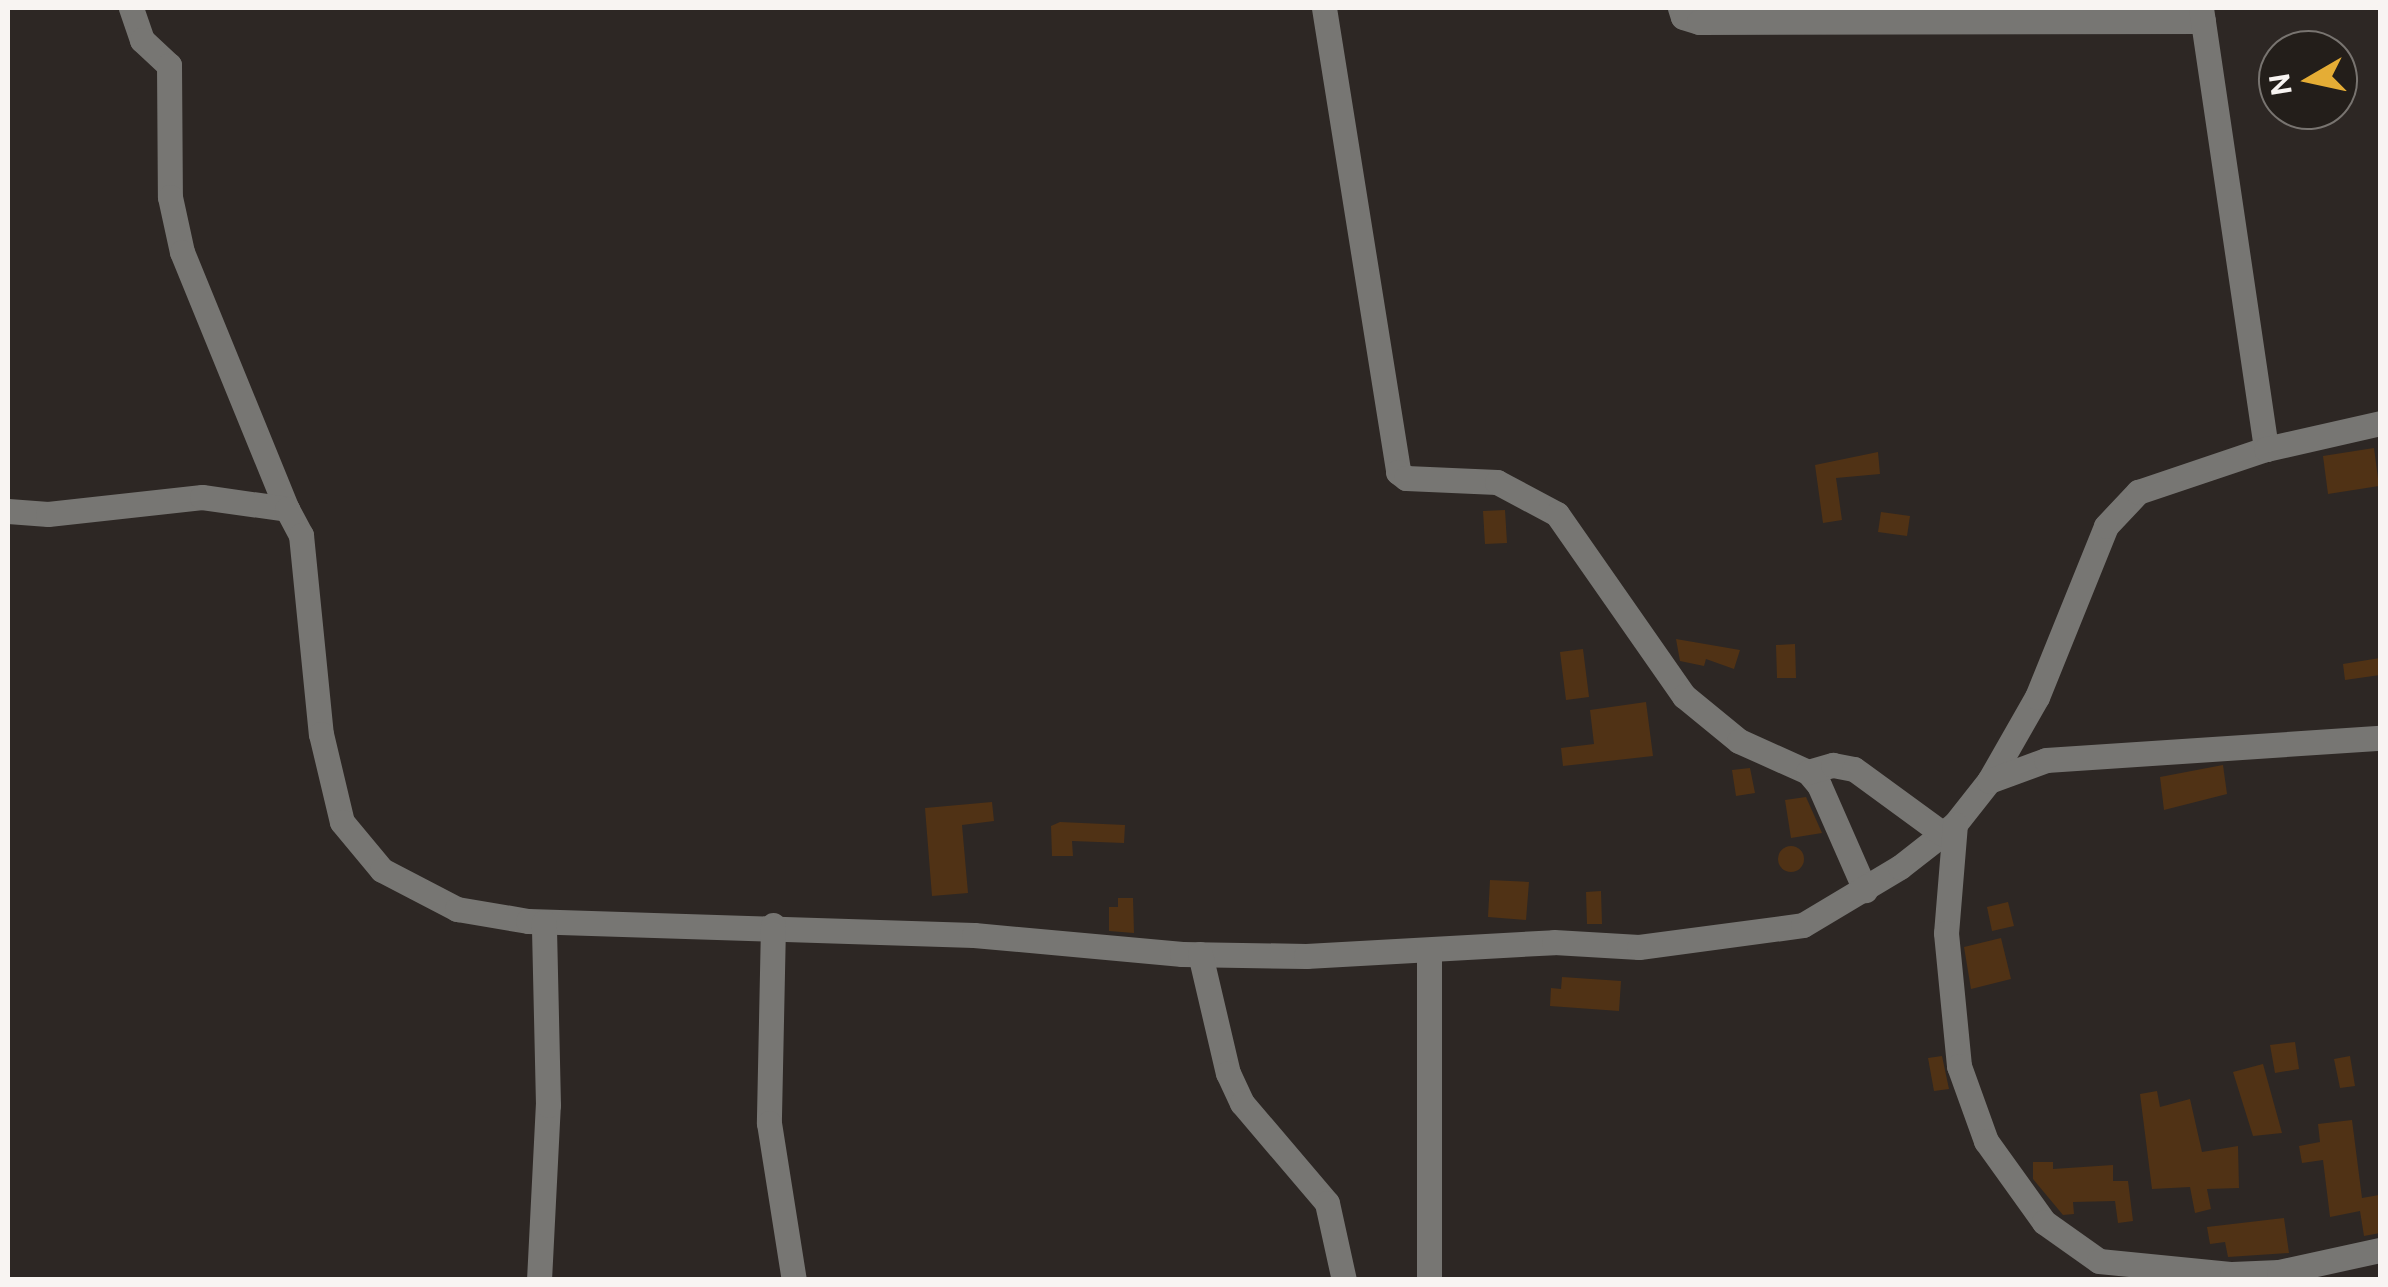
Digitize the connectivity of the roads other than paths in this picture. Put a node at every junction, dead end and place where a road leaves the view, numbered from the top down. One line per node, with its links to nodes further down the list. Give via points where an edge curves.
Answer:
1 (131, 8): 7 (street, via 142,40 169,65 170,197 182,252)
2 (1324, 8): 10 (street, via 1398,472 1406,478 1497,482 1542,503 1610,582 1684,696 1739,741)
3 (1680, 8): 4 (street, via 1683,17 1699,22)
4 (2202, 14): 6 (street)
5 (2380, 423): 6 (street)
6 (2266, 449): 11 (street, via 2138,492 2106,526 2037,697)
7 (288, 509): 8 (street, via 202,497 48,514); 14 (street, via 301,535 321,734 342,822 367,857 410,889 476,914)
8 (8, 512)
9 (2380, 738): 11 (street, via 2046,760)
10 (1808, 772): 12 (street, via 1833,765 1854,769); 13 (street)
11 (1989, 782): 12 (street)
12 (1949, 829): 13 (street); 19 (street, via 1946,960 1970,1109 2018,1192)
13 (1865, 890): 16 (street, via 1802,925 1720,941)
14 (544, 922): 15 (street); 20 (street, via 548,1105)
15 (773, 925): 17 (street); 21 (street, via 769,1122)
16 (1429, 950): 17 (street); 23 (street)
17 (1200, 954): 22 (street, via 1228,1073 1242,1103 1326,1202)
18 (2380, 1250): 19 (street, via 2255,1274)
19 (2087, 1268)
20 (539, 1280)
21 (794, 1280)
22 (1344, 1280)
23 (1429, 1280)

